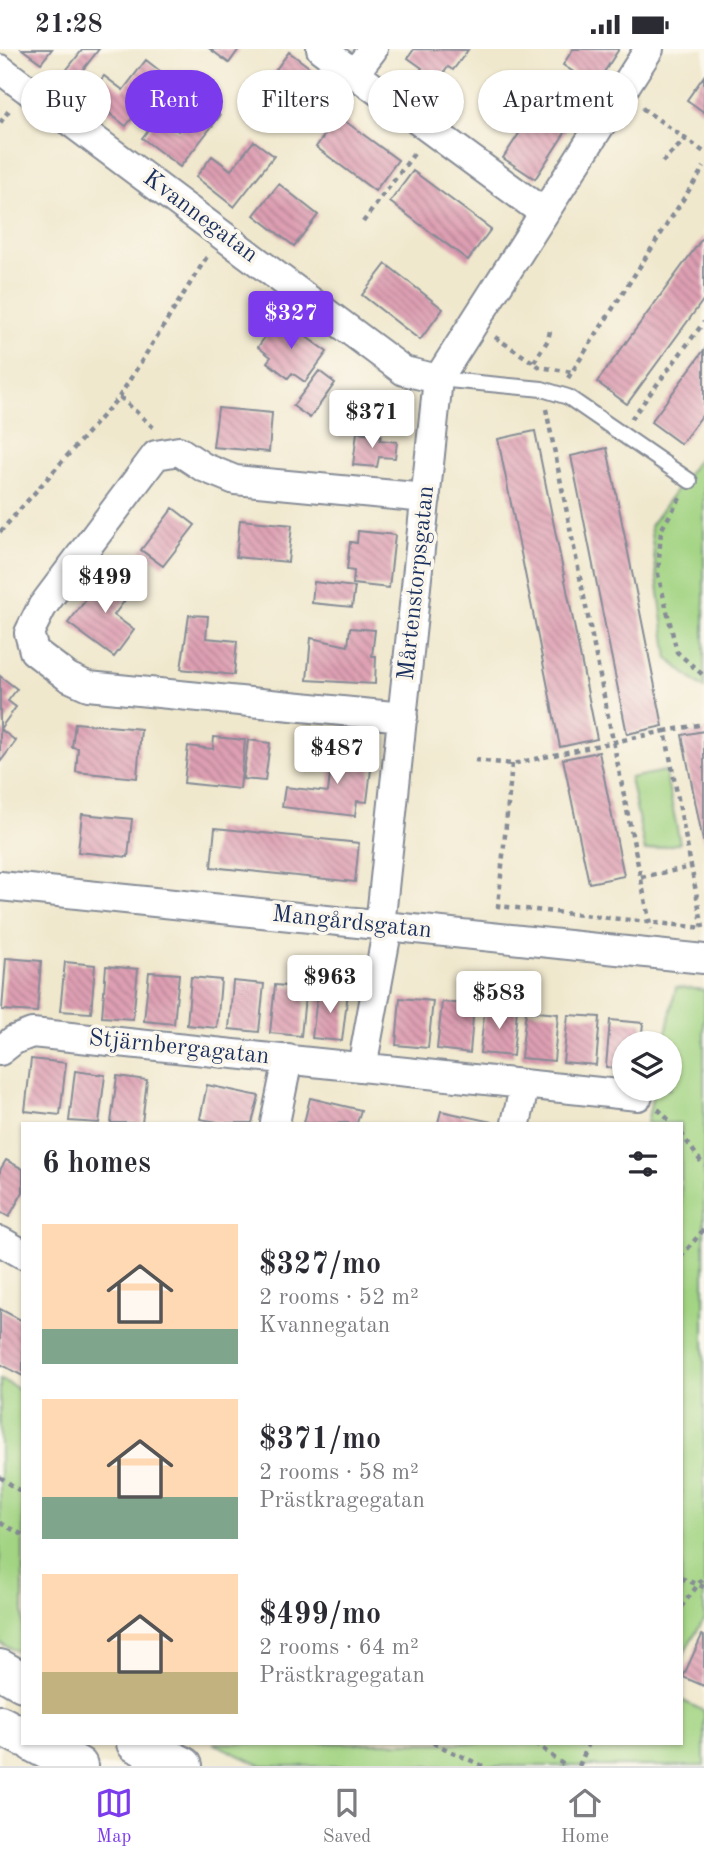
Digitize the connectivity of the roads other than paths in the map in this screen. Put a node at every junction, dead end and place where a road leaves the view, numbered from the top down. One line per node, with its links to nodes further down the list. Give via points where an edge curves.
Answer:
1 (321, 49): 5 (street)
2 (373, 49): 6 (street)
3 (649, 49): 7 (street, Mårtenstorpsgatan)
4 (0, 69): 8 (street, Kvannegatan, via 404,371)
5 (349, 70)
6 (354, 74): 7 (street)
7 (544, 213): 8 (street, Mårtenstorpsgatan)
8 (438, 379): 9 (lane, via 568,397); 10 (street, Mårtenstorpsgatan)
9 (690, 481)
10 (426, 498): 11 (street, Mårtenstorpsgatan); 11 (street, via 235,480 179,451 156,455 42,607 29,633 34,650 68,677 88,686)
11 (403, 717): 13 (street, Mårtenstorpsgatan)
12 (0, 886): 13 (street, Mangårdsgatan)
13 (384, 926): 14 (street, Mangårdsgatan); 17 (street)
14 (704, 960)
15 (0, 1051): 16 (street, Stjärnbergagatan, via 32,1033)
16 (288, 1059): 17 (street, Stjärnbergagatan); 20 (street)
17 (362, 1067): 18 (street, Stjärnbergagatan)
18 (525, 1084): 19 (street, Stjärnbergagatan); 21 (street)
19 (612, 1093)
20 (275, 1122)
21 (516, 1122)
22 (0, 1241): 23 (street)
23 (21, 1253)
24 (0, 1669): 25 (main road)
25 (21, 1681)
26 (0, 1725): 27 (main road)
27 (21, 1736)
28 (38, 1745): 30 (main road)
29 (140, 1745): 31 (main road)
30 (78, 1766)
31 (183, 1766)

